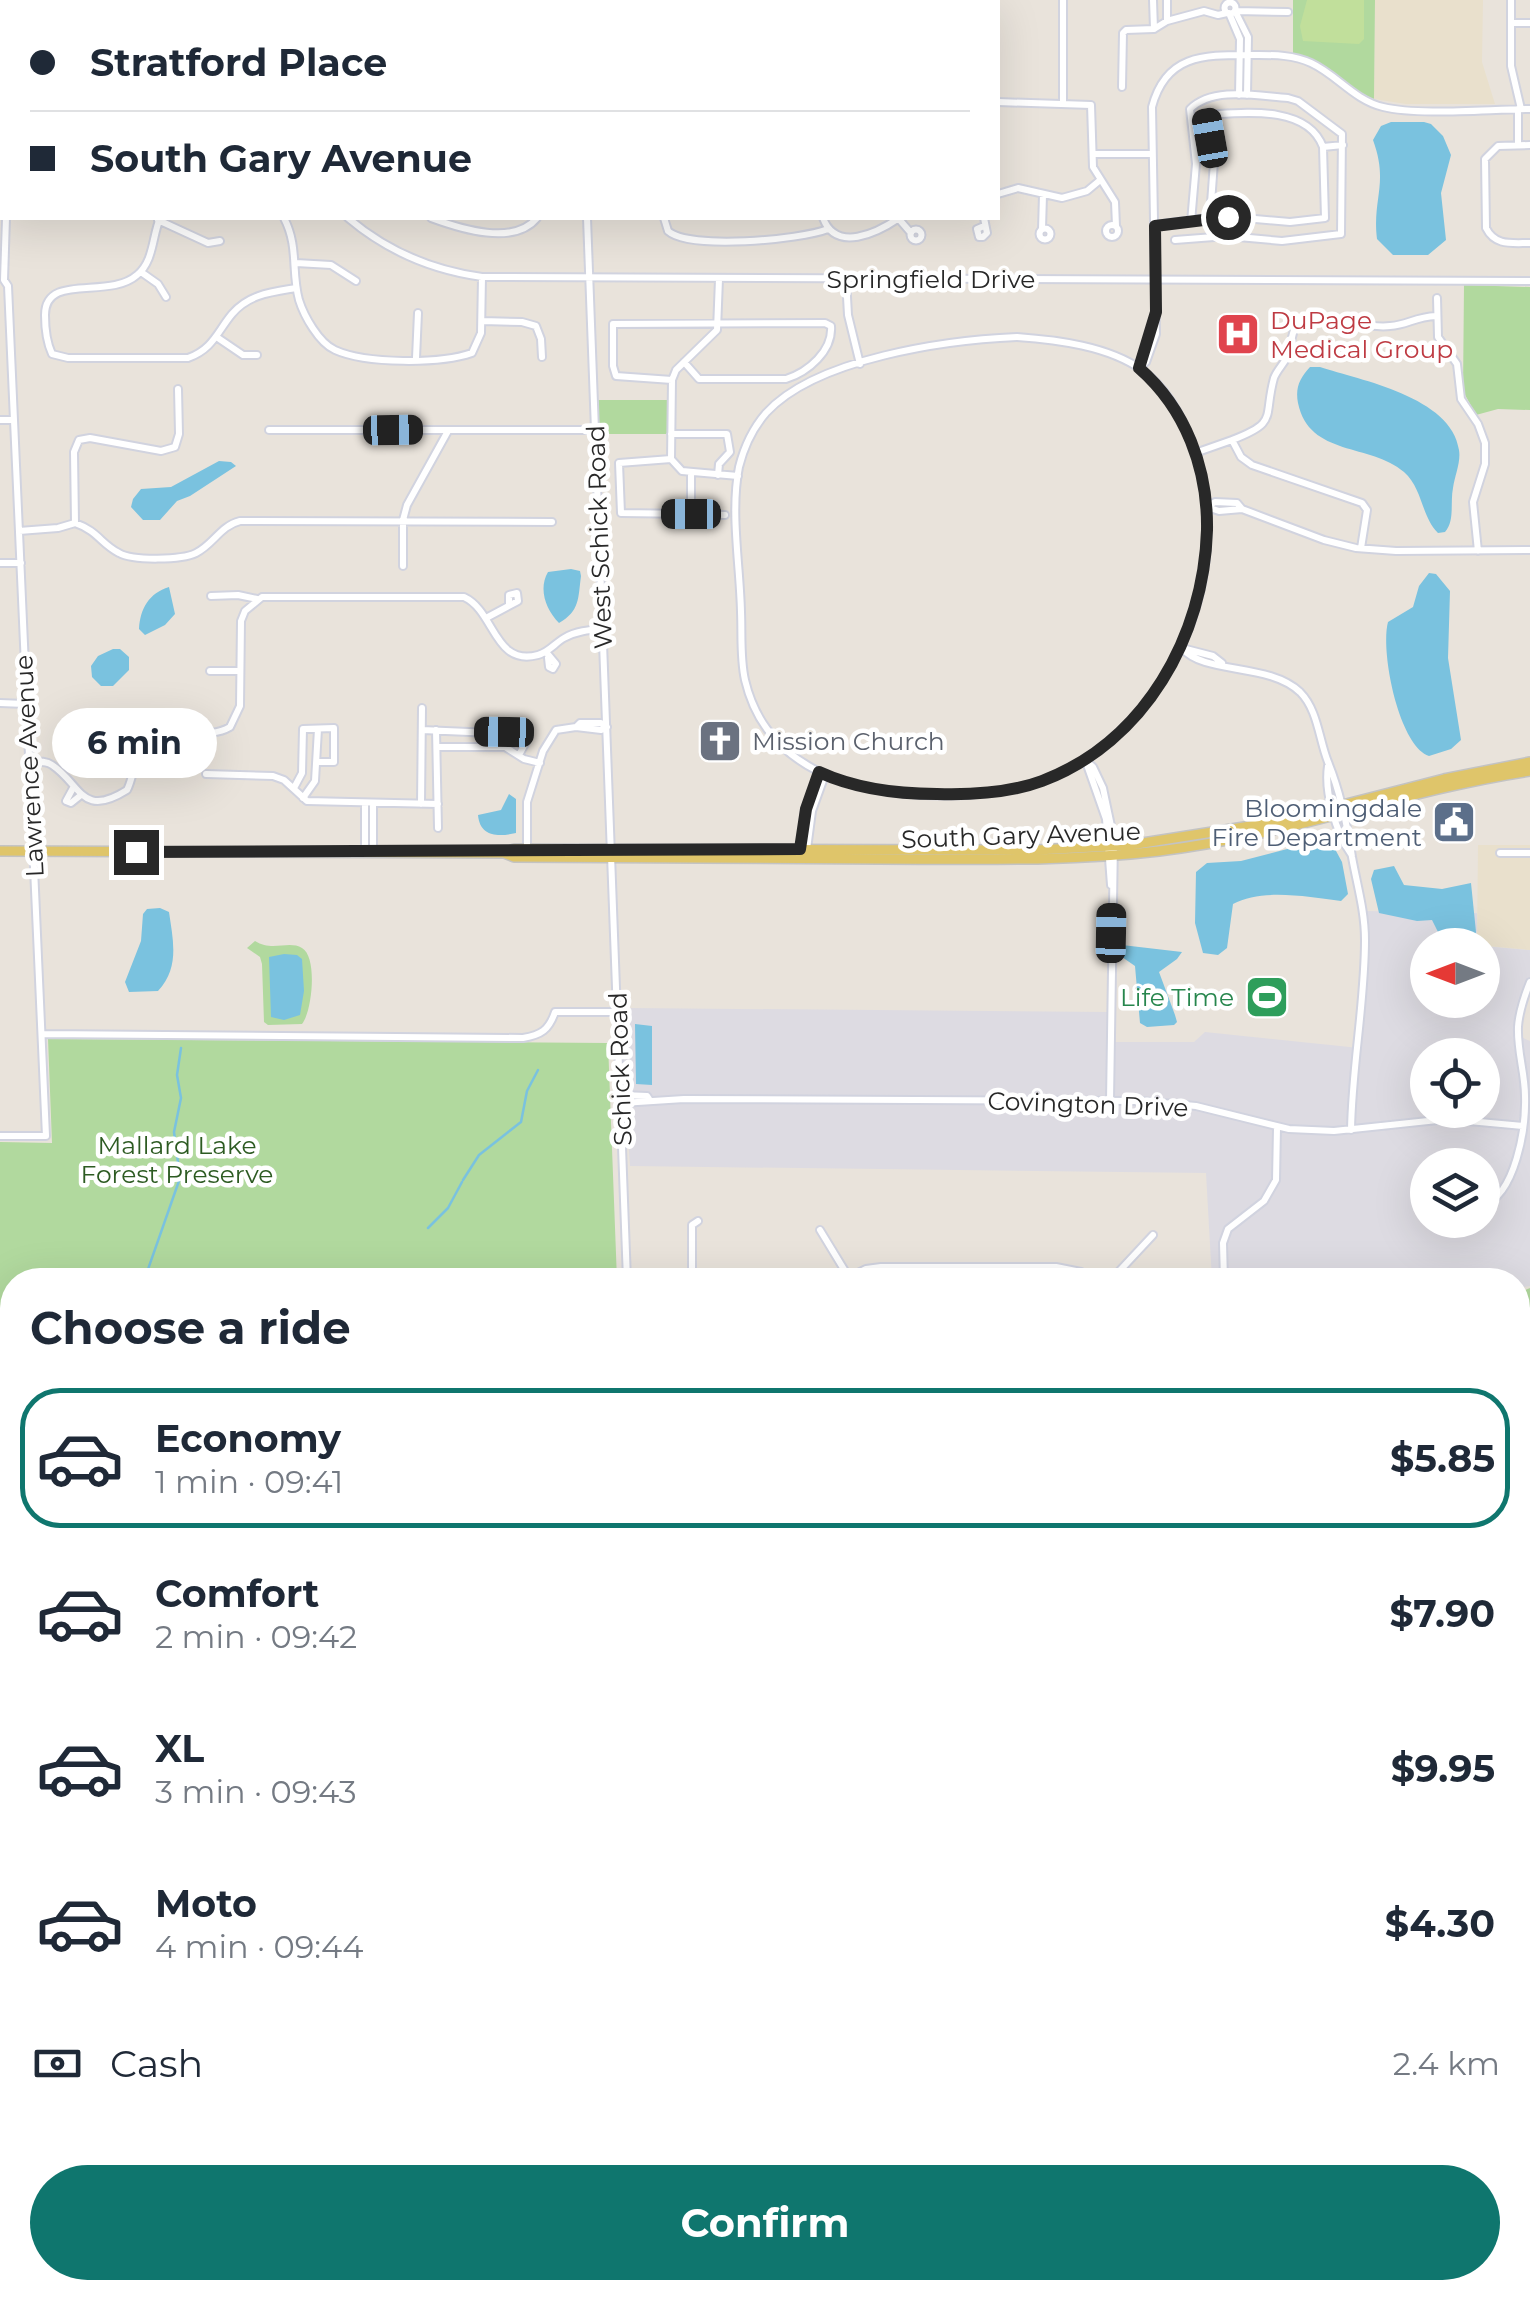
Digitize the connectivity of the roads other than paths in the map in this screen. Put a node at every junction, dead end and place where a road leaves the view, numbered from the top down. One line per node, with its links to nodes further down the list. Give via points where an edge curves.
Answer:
1 (1063, 0): 17 (street)
2 (1153, 0): 12 (street)
3 (1167, 0): 9 (street)
4 (1254, 0): 7 (street)
5 (1511, 0): 10 (street)
6 (1230, 12): 7 (street); 9 (street); 13 (street)
7 (1254, 12): 8 (street)
8 (1288, 12)
9 (1167, 21): 12 (street)
10 (1511, 23): 11 (street); 18 (street, via 1511,66)
11 (1530, 23)
12 (1154, 28): 14 (street, via 1123,33)
13 (1244, 55): 15 (street); 18 (street, via 1304,60 1360,98 1389,108); 24 (street, via 1200,57 1167,76 1152,108)
14 (1122, 87)
15 (1243, 95): 19 (street); 20 (street, via 1298,101 1342,134); 26 (street, via 1212,96 1190,109)
16 (1000, 102): 17 (street)
17 (1063, 102): 23 (street, via 1091,105)
18 (1523, 109): 21 (street)
19 (1243, 112): 22 (street, via 1286,114); 25 (street, via 1206,115)
20 (1344, 145): 22 (street); 52 (street, via 1343,230)
21 (1524, 145): 55 (street, via 1498,146 1486,159 1486,228 1504,244)
22 (1323, 147): 32 (street)
23 (1094, 154): 24 (street); 27 (street)
24 (1152, 154): 47 (street)
25 (1214, 162): 26 (street); 30 (street)
26 (1196, 164): 45 (street)
27 (1100, 181): 29 (street, via 1075,196); 46 (street, via 1115,202)
28 (1000, 193): 29 (street, via 1018,188)
29 (1043, 194): 49 (street)
30 (1210, 217): 31 (street); 45 (street)
31 (1228, 217): 32 (street); 51 (street)
32 (1325, 218): 52 (street)
33 (6, 220): 59 (street, Lawrence Avenue)
34 (159, 220): 57 (street)
35 (161, 220): 54 (street, via 208,244)
36 (285, 220): 56 (street)
37 (351, 220): 58 (street, Springfield Drive, via 418,262)
38 (439, 220): 39 (street, via 486,232 515,232)
39 (536, 220)
40 (587, 220): 60 (street, West Schick Road)
41 (665, 220): 48 (street, via 682,239 758,241)
42 (823, 220): 48 (street)
43 (895, 220): 48 (street, via 868,236)
44 (900, 220): 50 (street)
45 (1191, 222): 47 (street)
46 (1116, 226)
47 (1155, 226): 63 (street)
48 (828, 229)
49 (1042, 230)
50 (911, 233)
51 (1227, 236): 52 (street); 53 (street)
52 (1328, 236)
53 (1175, 240)
54 (220, 242)
55 (1530, 243)
56 (296, 263): 65 (street, via 332,266); 67 (street)
57 (141, 272): 68 (street, via 119,286); 69 (street)
58 (482, 277): 60 (street, Springfield Drive); 73 (street)
59 (2, 278): 85 (street, Lawrence Avenue, via 8,286)
60 (589, 279): 61 (street, Springfield Drive); 88 (street, West Schick Road)
61 (718, 279): 62 (street, Springfield Drive); 74 (street)
62 (846, 279): 63 (street, Springfield Drive); 80 (street)
63 (1156, 280): 64 (street, Springfield Drive); 81 (street, via 1155,325)
64 (1530, 281)
65 (356, 282)
66 (46, 288): 68 (street)
67 (296, 288): 75 (street, via 250,300); 78 (street, via 304,312 332,350 371,359)
68 (52, 295): 75 (street, via 45,310 52,354 178,359 199,354)
69 (166, 297)
70 (1436, 298): 72 (street)
71 (418, 313): 78 (street)
72 (1436, 316): 90 (street, via 1388,327 1311,320 1296,326 1276,374 1269,415); 105 (street, via 1438,337 1460,372 1461,399 1485,443 1472,502)
73 (482, 321): 77 (street, via 536,326); 78 (street, via 472,354)
74 (719, 322): 79 (street); 79 (street, via 825,324 829,343 818,359 786,379 699,379); 82 (street, via 614,324 616,376)
75 (218, 338): 76 (street)
76 (256, 355)
77 (542, 357)
78 (416, 358)
79 (684, 362): 82 (street)
80 (860, 364): 81 (street, via 938,344 1018,337 1094,349); 95 (street, via 805,385 772,407 752,433)
81 (1139, 368): 91 (street, via 1164,392)
82 (672, 380): 89 (street)
83 (178, 389): 101 (street, via 175,447 78,442)
84 (0, 420): 85 (street)
85 (13, 420): 102 (street, Lawrence Avenue)
86 (270, 430): 87 (street)
87 (449, 430): 88 (street); 99 (street)
88 (595, 430): 113 (street, West Schick Road)
89 (670, 434): 92 (street); 94 (street, via 727,434 730,452)
90 (1232, 440): 91 (street); 103 (street, via 1252,465 1364,504)
91 (1195, 452): 96 (street)
92 (671, 459): 93 (street); 97 (street, via 618,463 621,513)
93 (691, 473): 94 (street); 97 (street)
94 (718, 475): 95 (street)
95 (738, 476): 133 (street, via 742,660 749,695 789,755)
96 (1207, 507): 103 (street, via 1242,509); 114 (street, via 1204,577)
97 (691, 514): 98 (street)
98 (725, 514)
99 (403, 520): 100 (street); 101 (street, via 237,522 198,552 179,557 122,555); 108 (street)
100 (552, 522)
101 (74, 523): 102 (street)
102 (19, 532): 107 (street, Lawrence Avenue)
103 (1361, 548): 105 (street)
104 (1530, 550): 105 (street)
105 (1478, 551)
106 (0, 563): 107 (street)
107 (21, 564): 118 (street, Lawrence Avenue)
108 (402, 566)
109 (210, 596): 110 (street)
110 (258, 599): 112 (street, via 457,596); 116 (street, via 241,622)
111 (508, 605): 112 (street)
112 (488, 618): 113 (street, via 501,646 529,656 547,655 574,633)
113 (603, 629): 120 (street, West Schick Road)
114 (1182, 648): 126 (street, via 1136,716); 142 (street, via 1189,657 1271,675 1301,694 1313,714)
115 (210, 671): 116 (street)
116 (240, 671): 137 (street, via 240,706 230,727 212,735 155,738 144,745 127,790 102,800)
117 (0, 704): 118 (street)
118 (24, 704): 127 (street, Lawrence Avenue)
119 (422, 708): 122 (street)
120 (607, 727): 130 (street, via 556,730); 151 (street, West Schick Road)
121 (318, 728): 128 (street); 128 (street, via 334,728 334,762); 136 (street, via 303,729 302,773)
122 (422, 730): 123 (street); 140 (street)
123 (436, 730): 124 (street); 125 (street, via 516,734 526,742)
124 (437, 747): 125 (street, via 504,747); 141 (street)
125 (520, 755): 130 (street)
126 (1085, 760): 133 (street, via 1028,785 954,794 887,792); 147 (street)
127 (28, 762): 135 (street, via 54,766); 148 (street, Lawrence Avenue)
128 (317, 762): 138 (street)
129 (1530, 762): 134 (main road, South Gary Avenue)
130 (540, 763): 144 (street, via 527,802)
131 (1530, 770): 134 (main road, South Gary Avenue)
132 (206, 774): 136 (street, via 273,776)
133 (822, 774): 145 (street, via 806,809)
134 (1454, 781): 142 (main road, South Gary Avenue)
135 (73, 788): 137 (street); 137 (street, via 66,801)
136 (294, 788): 138 (street)
137 (81, 795)
138 (303, 798): 139 (street)
139 (369, 804): 140 (street); 149 (street)
140 (421, 804): 141 (street)
141 (438, 804): 143 (street)
142 (1340, 812): 147 (main road, South Gary Avenue, via 1227,841); 161 (street, via 1366,940)
143 (438, 828)
144 (527, 849): 150 (main road, South Gary Avenue); 151 (main road, South Gary Avenue)
145 (804, 849): 147 (main road, South Gary Avenue); 151 (main road, South Gary Avenue)
146 (0, 851): 148 (main road, South Gary Avenue)
147 (1111, 851): 151 (main road, South Gary Avenue, via 1027,859); 158 (street)
148 (34, 852): 149 (main road, South Gary Avenue); 156 (street, Lawrence Avenue)
149 (369, 852): 150 (main road, South Gary Avenue)
150 (504, 853): 151 (main road, South Gary Avenue)
151 (612, 853): 155 (street, Schick Road)
152 (1500, 853): 153 (street)
153 (1530, 853)
154 (1530, 982): 159 (street, via 1518,1030)
155 (618, 1012): 156 (street, via 556,1012 542,1034 523,1038); 157 (street, Schick Road)
156 (42, 1034): 162 (street, Lawrence Avenue, via 46,1136)
157 (622, 1099): 158 (street, Covington Drive); 167 (street, Schick Road)
158 (1110, 1101): 160 (street, Covington Drive, via 1196,1106)
159 (1523, 1126): 161 (street, Covington Drive, via 1447,1119); 163 (street)
160 (1277, 1128): 161 (street, Covington Drive); 173 (street, via 1276,1180 1264,1201 1228,1229)
161 (1350, 1130)
162 (0, 1136)
163 (1500, 1192)
164 (698, 1220): 168 (street, via 692,1225)
165 (820, 1230): 169 (street)
166 (1153, 1235): 172 (street)
167 (628, 1268)
168 (692, 1268)
169 (841, 1268)
170 (878, 1268): 171 (street)
171 (1061, 1268)
172 (1122, 1268)
173 (1224, 1268)

